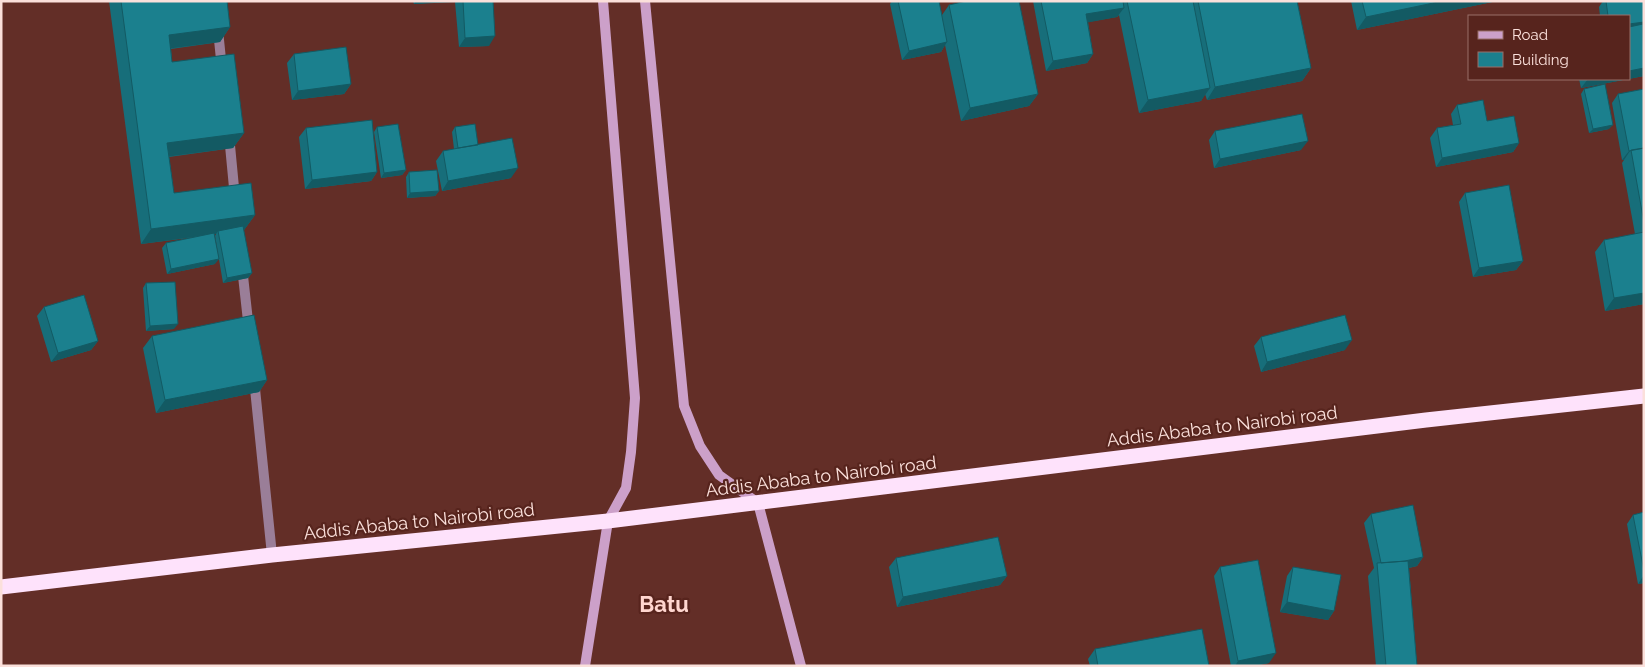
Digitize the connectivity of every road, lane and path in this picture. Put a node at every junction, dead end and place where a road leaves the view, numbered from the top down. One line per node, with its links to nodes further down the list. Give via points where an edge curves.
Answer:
1 (215, 1): 4 (street)
2 (602, 1): 12 (main road, via 635,398 626,488)
3 (645, 1): 11 (main road, via 684,406 700,446 718,476)
4 (223, 80)
5 (227, 120): 6 (street)
6 (236, 209)
7 (241, 258): 8 (street)
8 (250, 337)
9 (253, 367): 13 (street)
10 (1644, 396): 11 (highway, Addis Ababa to Nairobi road)
11 (758, 503): 12 (highway, Addis Ababa to Nairobi road); 16 (main road)
12 (608, 521): 13 (highway, Addis Ababa to Nairobi road); 15 (main road)
13 (272, 555): 14 (highway, Addis Ababa to Nairobi road)
14 (1, 587)
15 (585, 666)
16 (801, 666)

